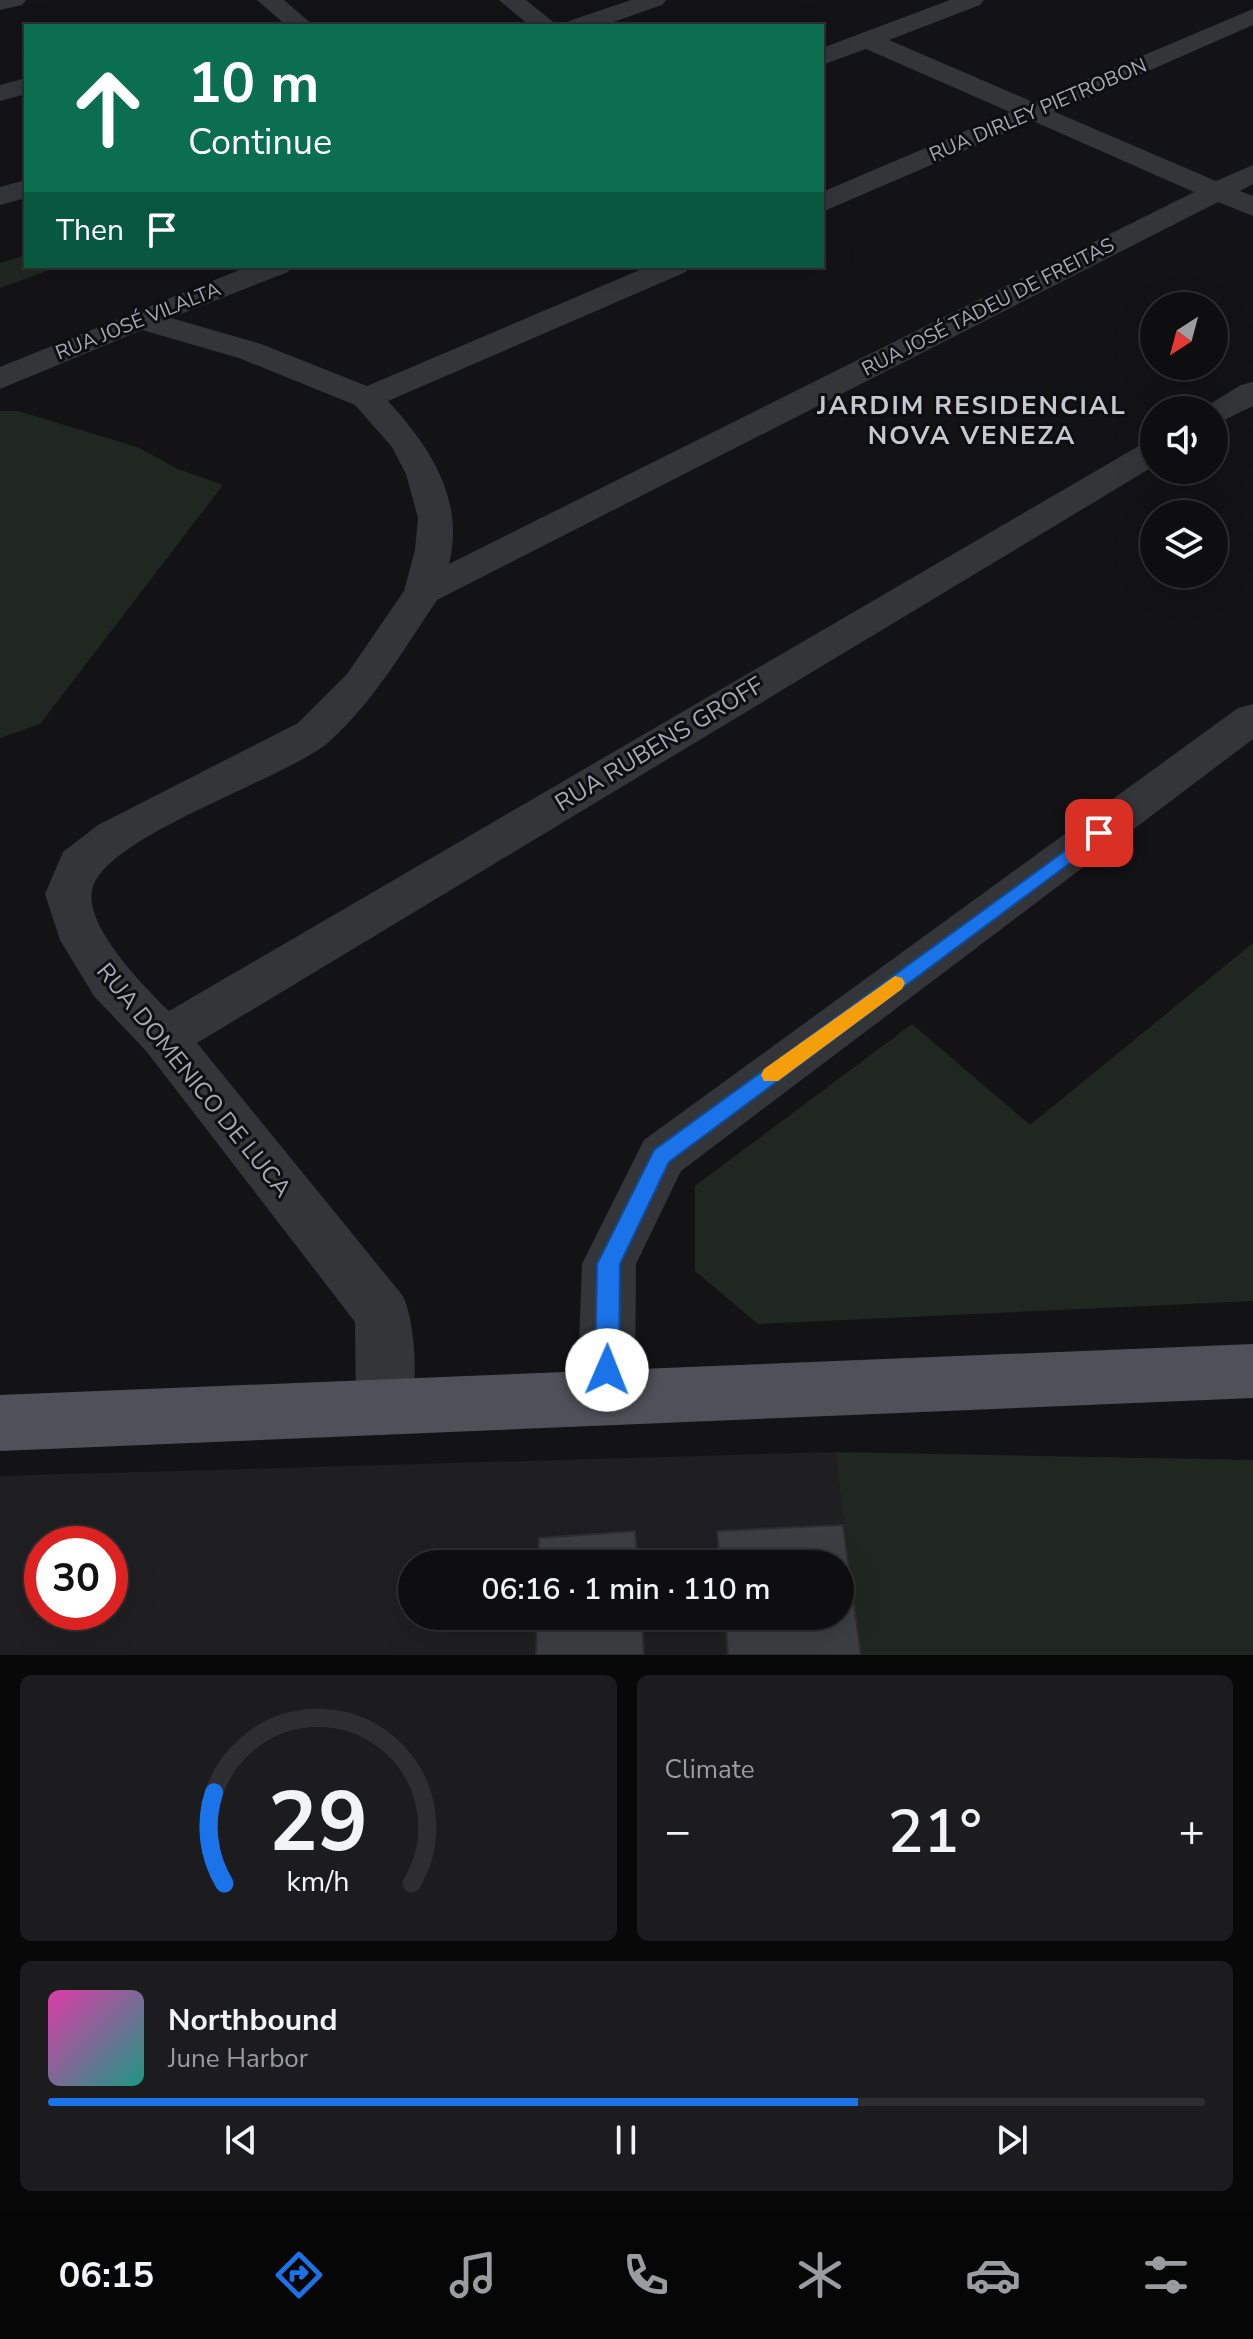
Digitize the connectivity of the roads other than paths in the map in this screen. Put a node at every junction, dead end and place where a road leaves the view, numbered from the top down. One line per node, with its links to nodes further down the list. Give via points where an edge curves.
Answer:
1 (14, 0): 6 (street)
2 (269, 0): 8 (street)
3 (511, 0): 9 (street)
4 (654, 0): 10 (street)
5 (972, 0): 11 (street)
6 (0, 3)
7 (1253, 16): 15 (street, RUA DIRLEY PIETROBON)
8 (289, 24)
9 (543, 24)
10 (584, 24)
11 (867, 40): 12 (street); 15 (street)
12 (824, 56)
13 (24, 87): 14 (street)
14 (0, 93)
15 (1034, 112): 18 (street); 20 (street, RUA DIRLEY PIETROBON)
16 (1253, 173): 18 (street, RUA JOSÉ TADEU DE FREITAS)
17 (24, 190): 19 (street)
18 (1215, 192): 21 (street); 30 (street, RUA JOSÉ TADEU DE FREITAS)
19 (0, 196)
20 (824, 202)
21 (1253, 207)
22 (272, 268): 24 (street, RUA JOSÉ VILALTA)
23 (670, 268): 27 (street)
24 (140, 319): 25 (street, RUA JOSÉ VILALTA); 27 (street, RUA DOMENICO DE LUCA, via 250,351)
25 (0, 379)
26 (1253, 392): 28 (street)
27 (367, 398): 30 (street, RUA DOMENICO DE LUCA, via 407,443 424,474 436,518)
28 (1228, 407)
29 (1140, 459): 32 (street, RUA RUBENS GROFF)
30 (423, 592): 32 (street, RUA DOMENICO DE LUCA, via 361,683 313,733 114,836 79,864 68,894 83,940 111,983)
31 (1253, 718): 34 (street, via 662,1156 609,1264)
32 (164, 1038): 35 (street, RUA DOMENICO DE LUCA, via 383,1314)
33 (1253, 1371): 34 (main road)
34 (606, 1397): 35 (main road)
35 (385, 1407): 36 (main road)
36 (0, 1423)

